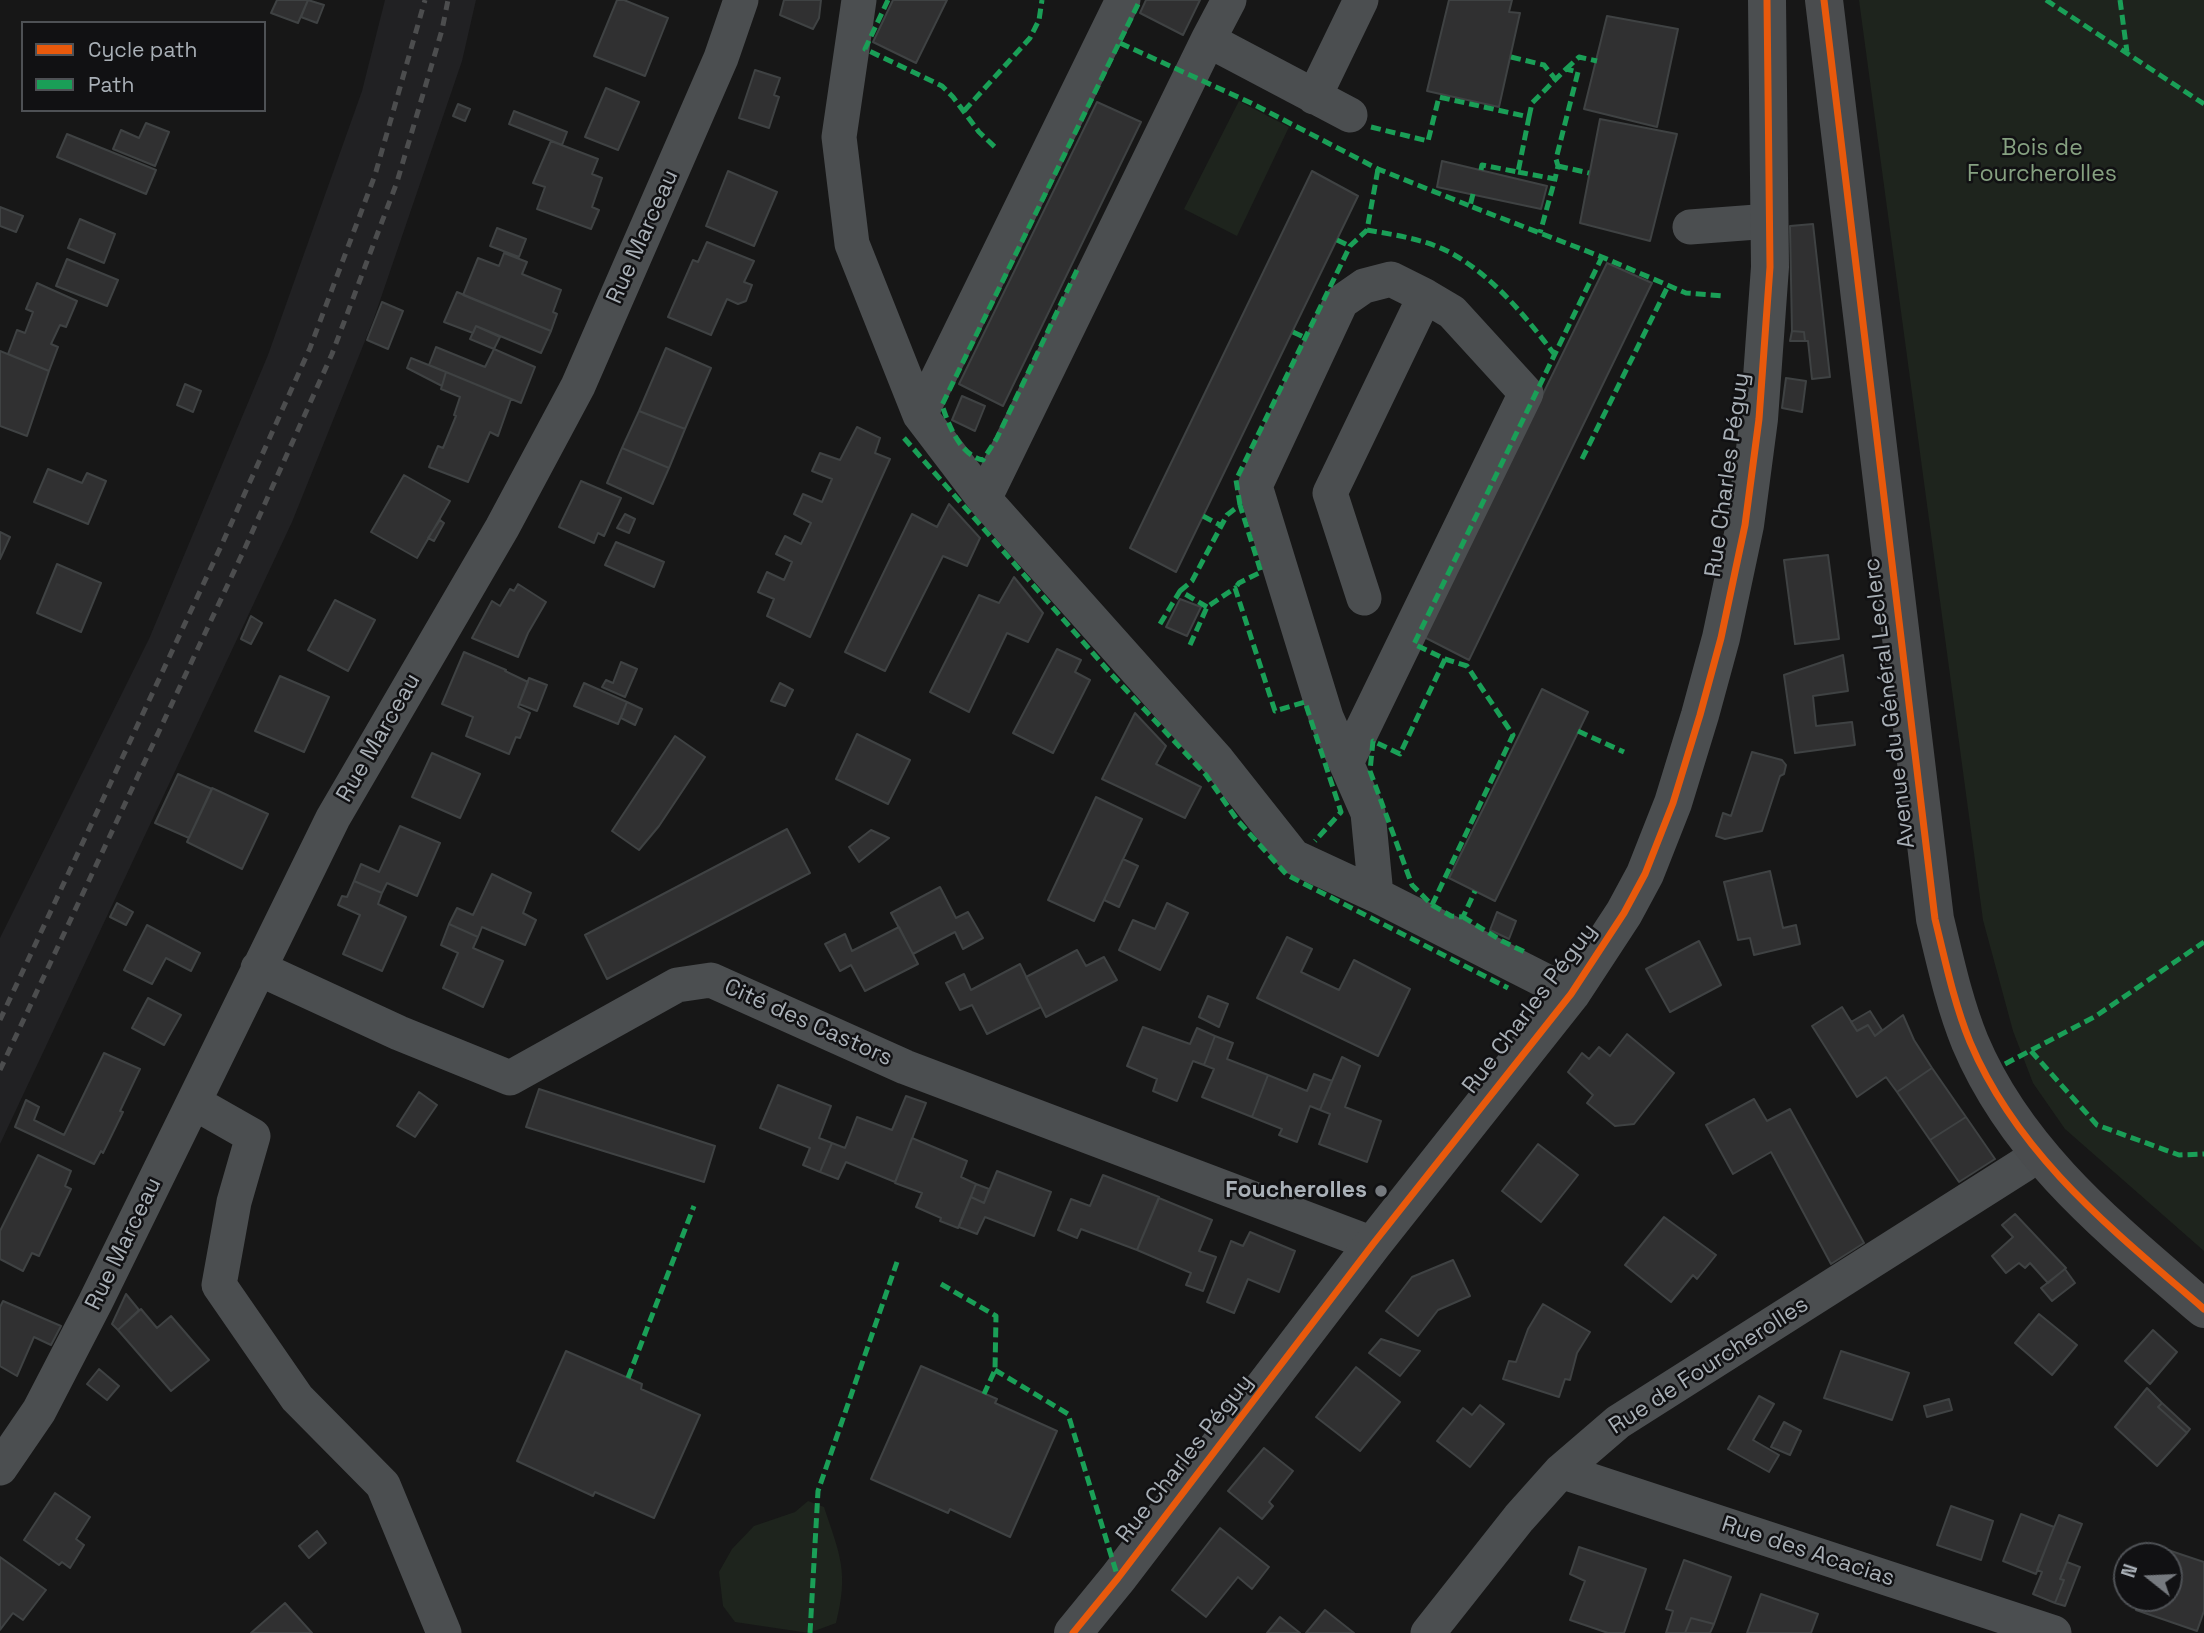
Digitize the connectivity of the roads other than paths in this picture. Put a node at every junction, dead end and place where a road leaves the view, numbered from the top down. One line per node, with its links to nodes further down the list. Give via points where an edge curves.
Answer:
1 (741, 0): 19 (street, Rue Marceau, via 721,58 578,386 502,528 333,818)
2 (1123, 0): 14 (street)
3 (1229, 0): 8 (street)
4 (1361, 0): 9 (street)
5 (1768, 0): 11 (street, Rue Charles Péguy)
6 (1824, 0): 22 (main road, Avenue du Général Leclerc, via 1935,919 1970,1042 1998,1096)
7 (860, 6): 14 (street, via 839,137 852,244)
8 (1208, 40): 9 (street); 15 (street)
9 (1314, 97): 10 (street)
10 (1350, 115)
11 (1770, 221): 12 (street); 20 (street, Rue Charles Péguy, via 1759,419 1745,525 1721,638 1673,803 1645,874)
12 (1690, 227)
13 (1425, 296): 16 (street, via 1330,492); 17 (street, via 1452,312 1526,393); 17 (street, via 1391,279 1364,286 1341,302 1255,486 1326,717)
14 (920, 415): 15 (street)
15 (984, 499): 18 (street, via 1218,761 1294,857)
16 (1364, 598)
17 (1346, 763): 18 (street, via 1368,813)
18 (1376, 895): 20 (street)
19 (258, 968): 21 (street, Rue Marceau); 23 (street, Cité des Castors, via 510,1078 677,985 711,980 905,1067)
20 (1571, 994): 23 (street, Rue Charles Péguy)
21 (195, 1103): 25 (street, Rue Marceau, via 39,1411); 27 (street, via 253,1136 234,1202 219,1285 297,1398 383,1485)
22 (2038, 1153): 24 (main road, Avenue du Général Leclerc, via 2088,1207); 26 (street, Rue de Fourcherolles, via 1618,1422)
23 (1373, 1244): 28 (street, Rue Charles Péguy)
24 (2204, 1309)
25 (0, 1468)
26 (1561, 1471): 29 (street, Rue de Fourcherolles); 30 (street, Rue des Acacias)
27 (444, 1633)
28 (1073, 1633)
29 (1428, 1633)
30 (2054, 1633)

